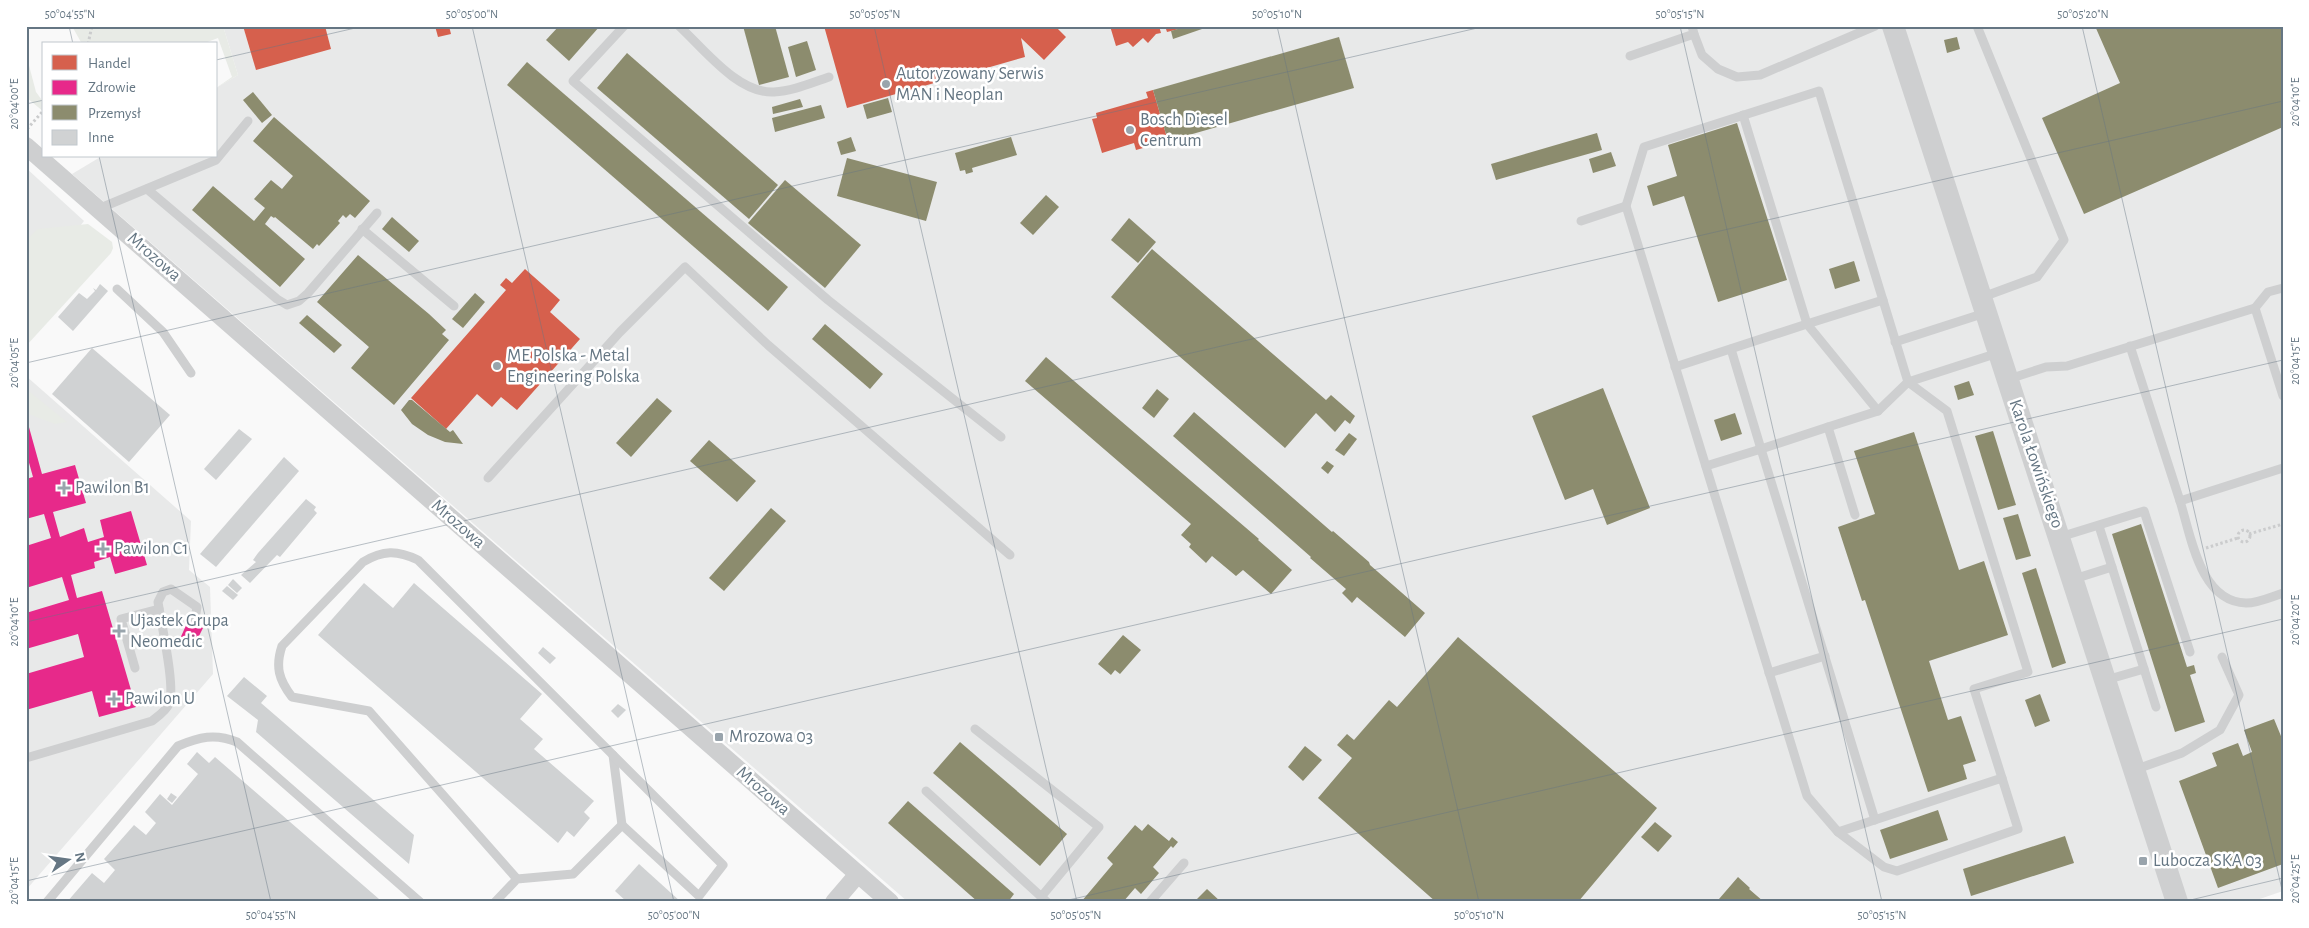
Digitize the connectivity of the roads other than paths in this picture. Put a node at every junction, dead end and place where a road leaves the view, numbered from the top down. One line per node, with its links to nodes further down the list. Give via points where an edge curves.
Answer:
1 (624, 26): 40 (lane, via 572,81 828,300)
2 (679, 26): 8 (lane, via 735,79 760,92 787,90)
3 (1875, 26): 6 (lane, via 1760,75 1736,77 1718,69 1702,55)
4 (1893, 26): 26 (street, Karola Łowińskiego)
5 (1977, 26): 26 (lane, via 2064,240 2037,277)
6 (1693, 30): 7 (lane)
7 (1630, 56)
8 (829, 77)
9 (1743, 115): 17 (lane, via 1644,147); 24 (lane, via 1819,91); 28 (lane)
10 (248, 121): 15 (lane)
11 (27, 138): 12 (street, Mrozowa)
12 (42, 153)
13 (47, 158): 18 (street, Mrozowa)
14 (218, 158): 16 (lane)
15 (218, 158)
16 (147, 189): 18 (lane); 21 (lane, via 287,305 308,293)
17 (1626, 206): 20 (lane); 33 (lane)
18 (98, 209): 73 (street, Mrozowa)
19 (376, 213): 21 (lane)
20 (1581, 221)
21 (362, 229): 25 (lane)
22 (2283, 288): 27 (lane, via 2268,292)
23 (117, 289): 34 (lane, via 163,332)
24 (1883, 300): 28 (lane); 29 (lane)
25 (454, 306)
26 (1982, 306): 29 (lane); 32 (street, Karola Łowińskiego)
27 (2255, 308): 30 (lane); 37 (lane)
28 (1807, 324): 31 (lane); 38 (lane)
29 (1895, 342): 36 (lane)
30 (2130, 346): 35 (lane); 45 (lane)
31 (1731, 349): 33 (lane); 41 (lane)
32 (1998, 353): 35 (street, Karola Łowińskiego); 36 (lane)
33 (1675, 367): 42 (lane)
34 (191, 373)
35 (2007, 380): 48 (street, Karola Łowińskiego)
36 (1908, 382): 38 (lane); 67 (lane, via 1947,411 2028,672 1974,690)
37 (2283, 396)
38 (1878, 411): 39 (lane)
39 (1828, 427): 41 (lane); 46 (lane)
40 (1000, 437)
41 (1761, 449): 42 (lane); 56 (lane)
42 (1706, 466): 60 (lane)
43 (2283, 468): 45 (lane)
44 (488, 478): 49 (lane, via 620,332 685,267 768,345)
45 (2180, 501): 52 (lane, via 2208,582 2218,593 2246,603)
46 (1854, 515)
47 (2098, 526): 48 (lane); 50 (lane); 55 (lane, via 2144,511)
48 (2060, 537): 51 (street, Karola Łowińskiego)
49 (1010, 555)
50 (2112, 567): 51 (lane); 59 (lane)
51 (2074, 579): 61 (street, Karola Łowińskiego)
52 (2283, 593)
53 (159, 609): 54 (lane, via 158,602 163,592 170,588 197,607); 58 (lane, via 121,619); 65 (lane, via 171,690 168,705 160,715 152,721)
54 (195, 619)
55 (2190, 652)
56 (1825, 656): 60 (lane); 69 (lane)
57 (2222, 657): 66 (lane, via 2238,695 2220,730 2182,753)
58 (135, 668)
59 (2144, 669): 61 (lane); 62 (lane)
60 (1769, 673): 71 (lane, via 1807,796)
61 (2106, 680): 66 (street, Karola Łowińskiego)
62 (2156, 707)
63 (975, 729): 75 (lane, via 1099,827)
64 (613, 755): 70 (lane); 70 (lane, via 724,865 699,896); 74 (lane, via 418,560 403,553 376,554 363,562 282,646 278,671 292,697 369,711)
65 (26, 758)
66 (2134, 770): 82 (street, Karola Łowińskiego)
67 (2002, 778): 69 (lane); 71 (lane, via 2018,829 1897,872 1884,867)
68 (926, 790): 75 (lane)
69 (1875, 820): 71 (lane)
70 (622, 825): 74 (lane, via 573,874)
71 (1838, 832)
72 (1184, 862): 81 (lane)
73 (858, 874): 79 (street); 80 (street, Mrozowa)
74 (517, 879): 78 (lane)
75 (1044, 899)
76 (46, 902): 77 (lane, via 178,746 209,736 237,742)
77 (420, 902)
78 (495, 902)
79 (834, 902)
80 (890, 902)
81 (1150, 902)
82 (2177, 902)

